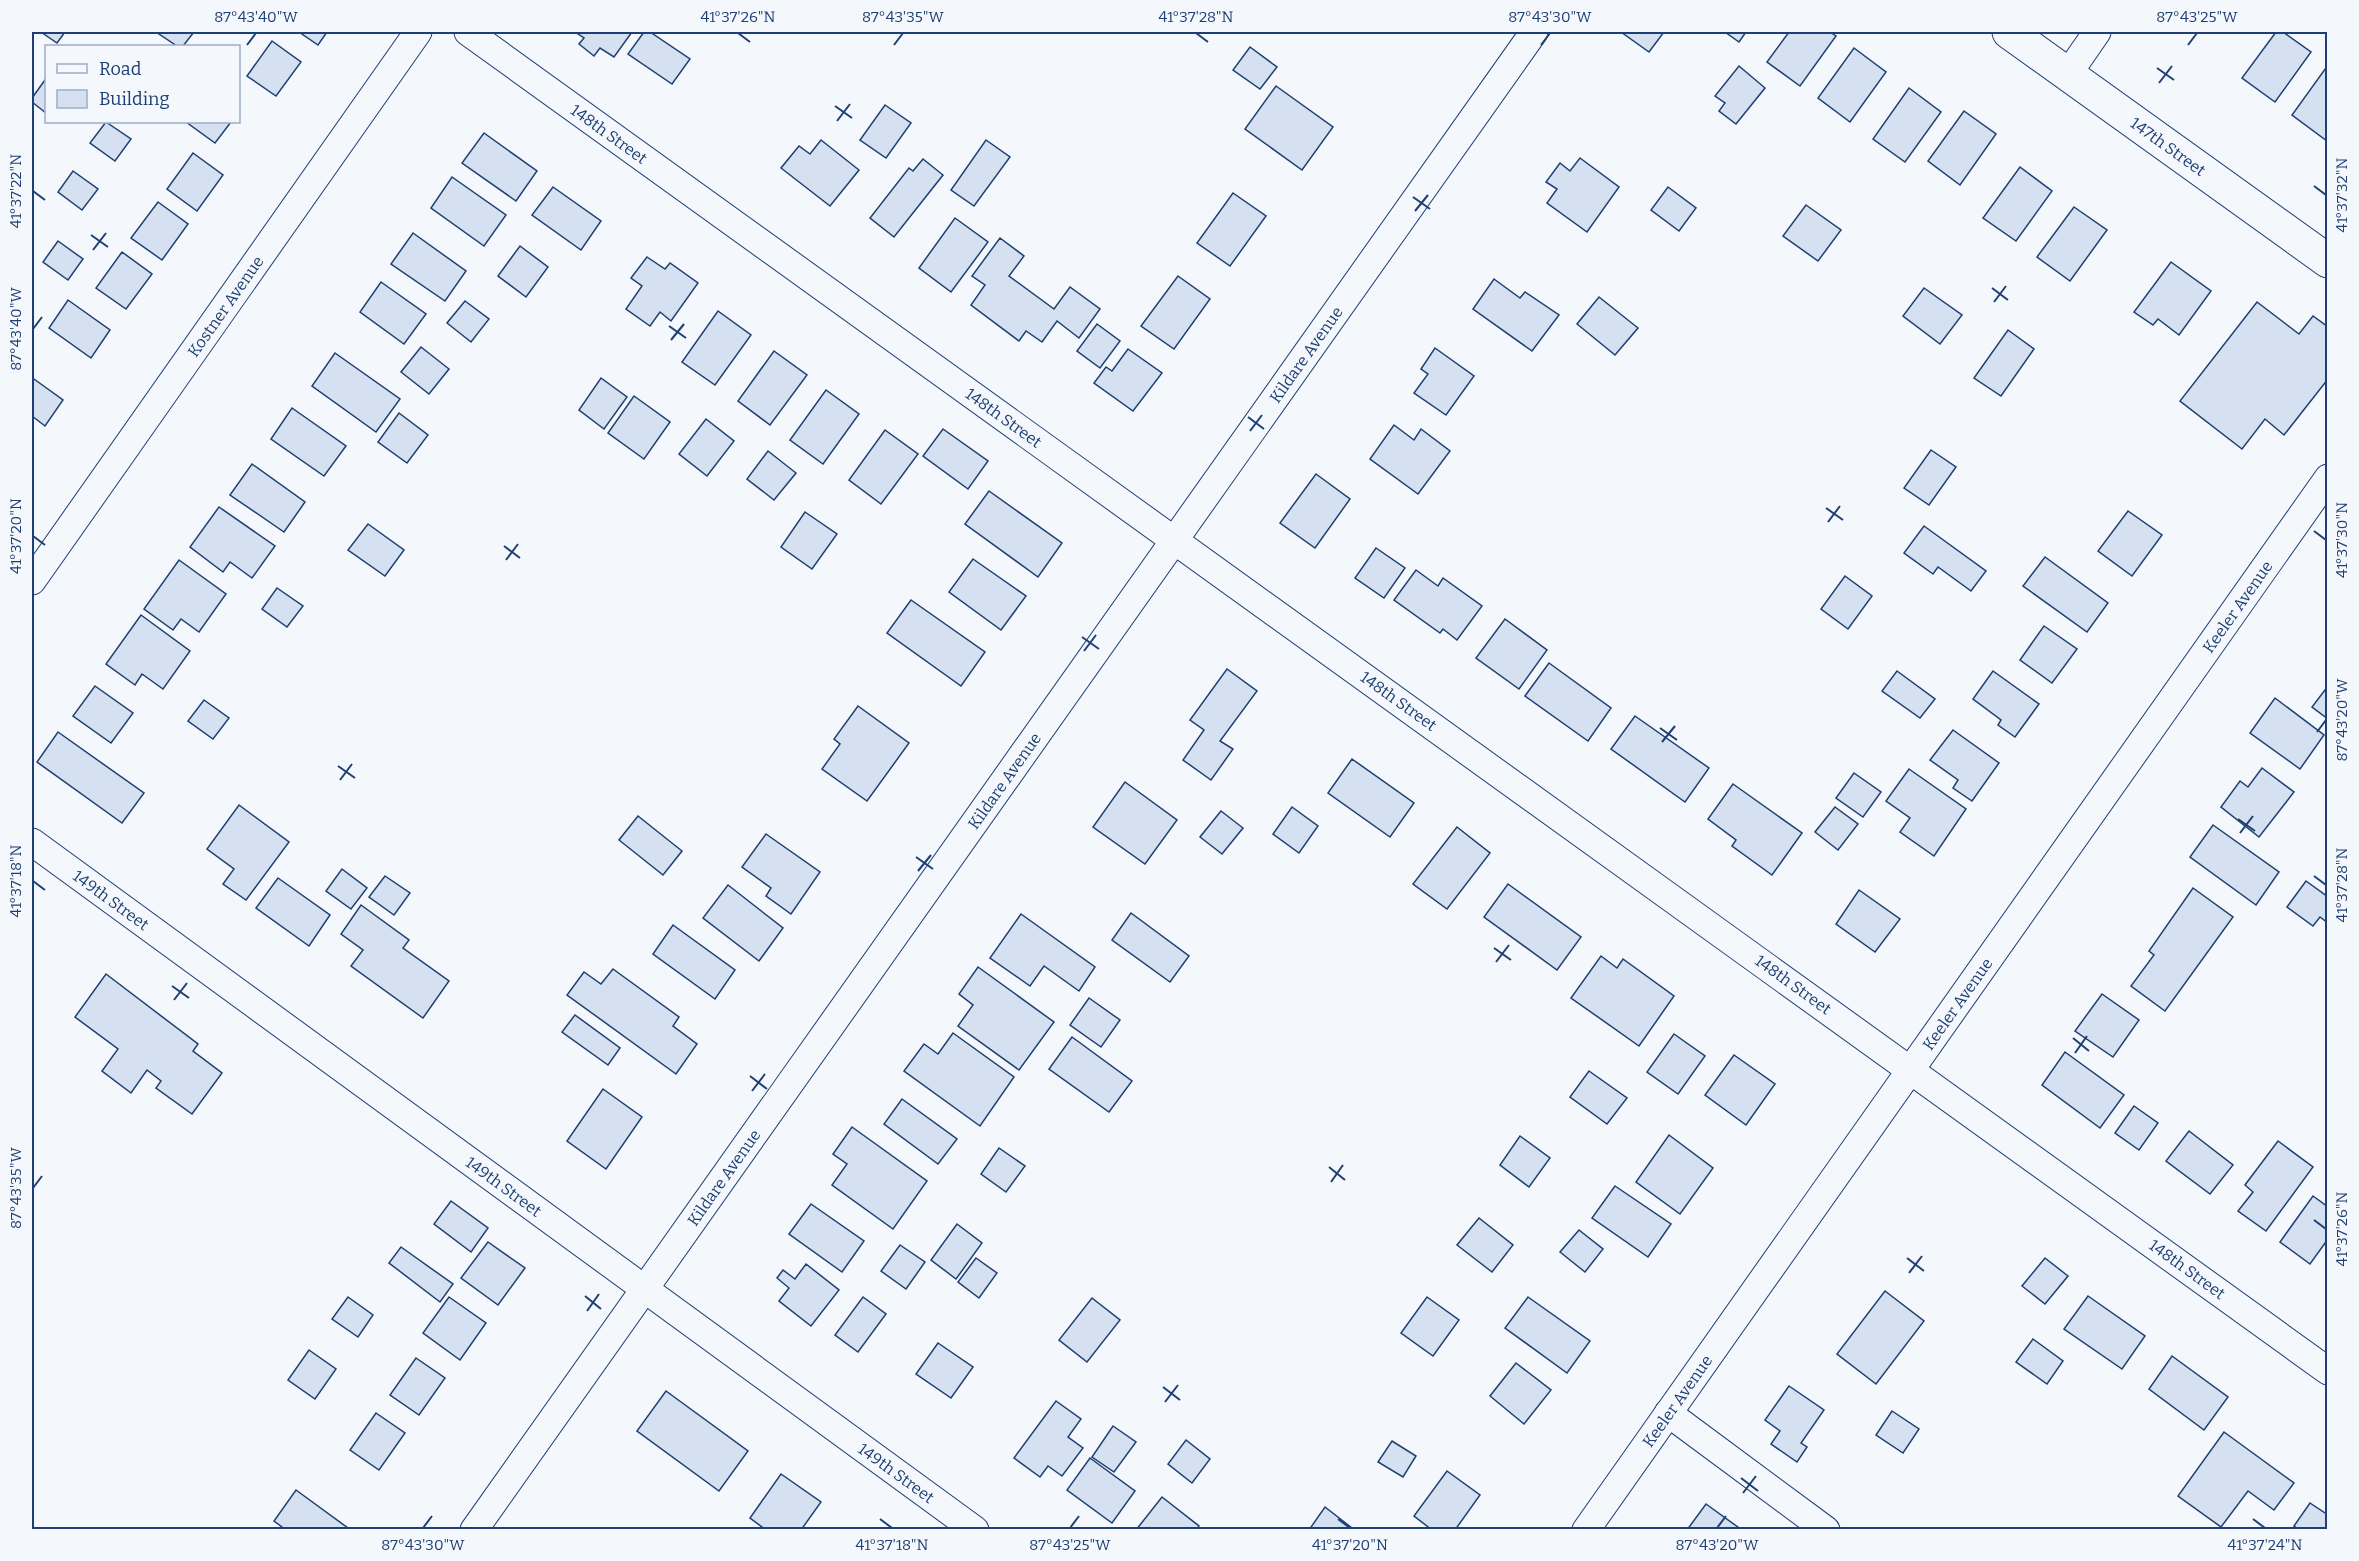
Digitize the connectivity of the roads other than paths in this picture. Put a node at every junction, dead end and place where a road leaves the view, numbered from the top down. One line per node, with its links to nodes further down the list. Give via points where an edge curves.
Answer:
1 (418, 32): 10 (street, Kostner Avenue)
2 (468, 32): 9 (street, 148th Street)
3 (1534, 32): 9 (street, Kildare Avenue)
4 (2009, 32): 6 (main road, 147th Street)
5 (2097, 32): 6 (street)
6 (2068, 74): 7 (main road, 147th Street)
7 (2328, 261)
8 (2328, 478): 12 (street, Keeler Avenue)
9 (1174, 542): 12 (street, 148th Street); 13 (street, Kildare Avenue)
10 (32, 581)
11 (32, 842): 13 (street, 149th Street)
12 (1912, 1068): 14 (street, 148th Street); 15 (street, Keeler Avenue)
13 (643, 1290): 16 (street, Kildare Avenue); 17 (street, 149th Street)
14 (2328, 1371)
15 (1668, 1413): 18 (street, Keeler Avenue); 19 (street)
16 (474, 1530)
17 (975, 1530)
18 (1586, 1530)
19 (1826, 1530)

